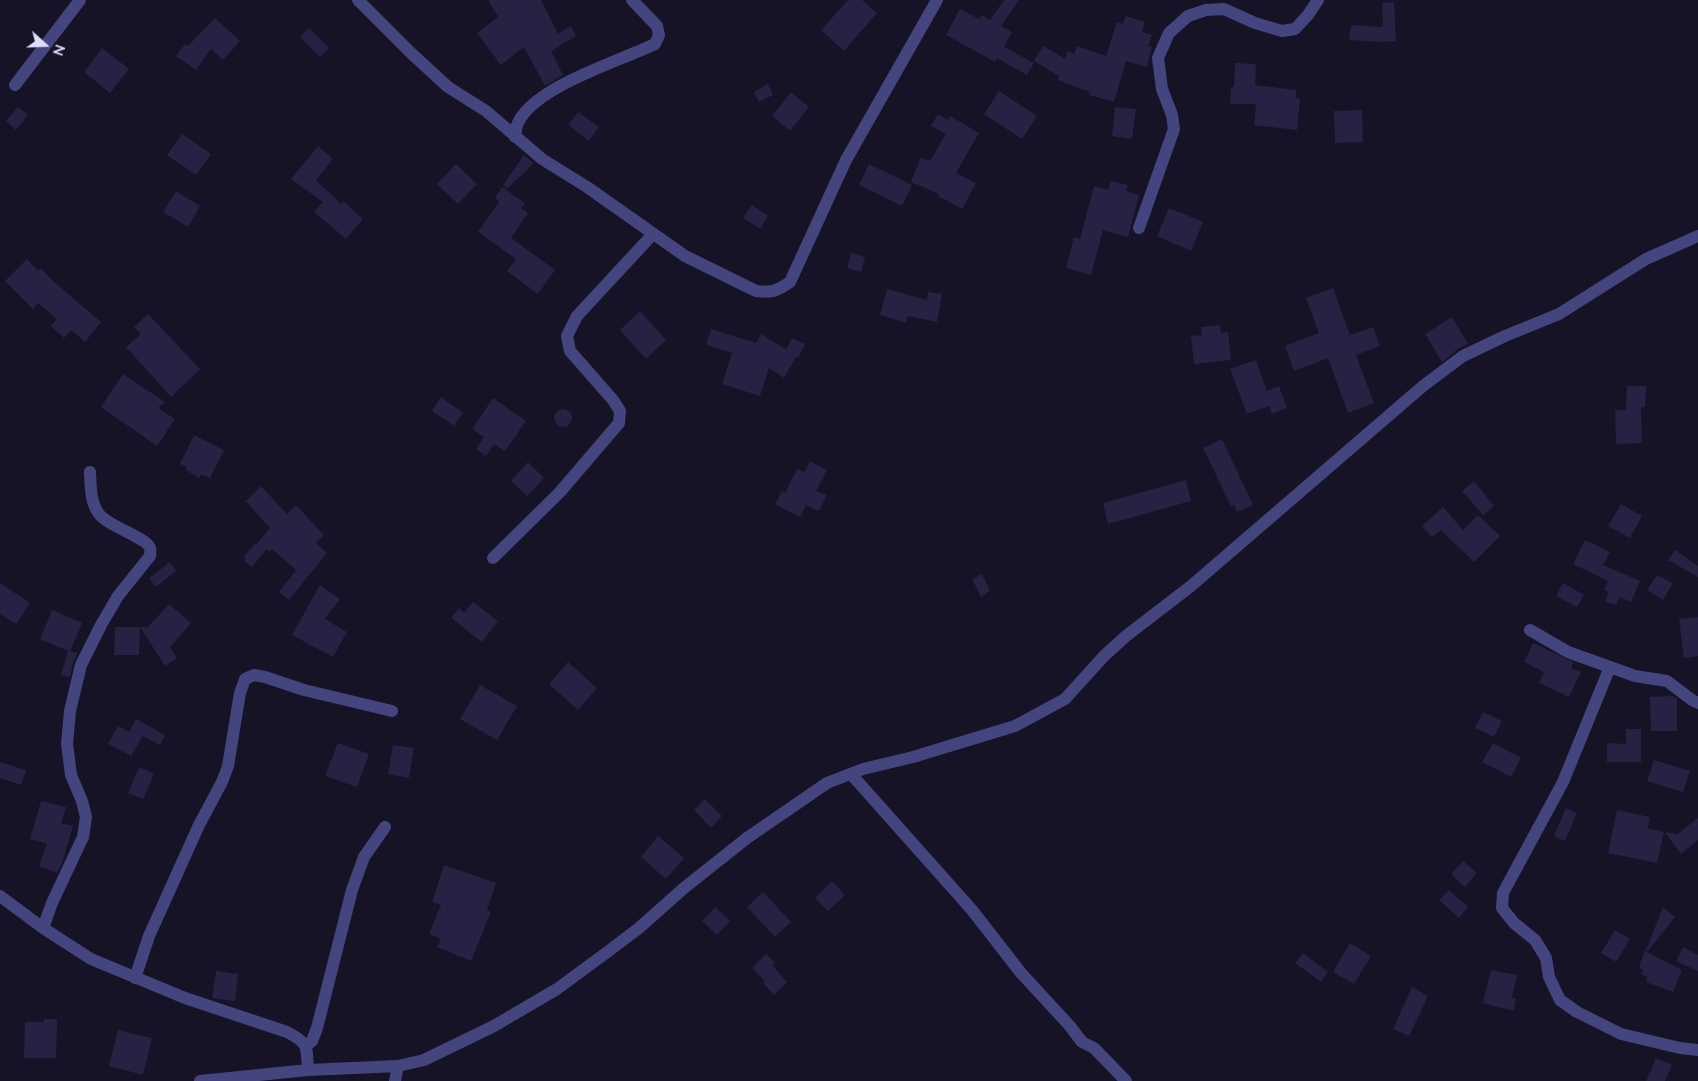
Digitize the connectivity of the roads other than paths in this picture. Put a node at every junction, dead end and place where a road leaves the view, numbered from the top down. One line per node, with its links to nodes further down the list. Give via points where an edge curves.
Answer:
1 (80, 0): 6 (street)
2 (358, 0): 7 (street, via 448,87 486,111)
3 (632, 0): 7 (street, via 657,26 659,35 655,44 587,72 548,94 530,107 518,124)
4 (937, 0): 9 (street, via 846,160 790,282 777,291 756,291 685,256)
5 (1318, 0): 8 (street, via 1295,29 1282,31 1255,24 1224,9 1188,16 1169,33 1158,58 1162,89 1174,129)
6 (15, 85)
7 (515, 137): 9 (street)
8 (1140, 228)
9 (653, 234): 12 (street, via 577,316 567,336 570,351 620,411 619,423 560,492)
10 (1698, 236): 17 (street, via 1646,259 1559,314 1463,356 1423,386 1191,586 1126,636 1065,699 1015,726)
11 (90, 472): 20 (street, via 92,498 99,514 147,543 150,556 118,596 82,664 70,711 67,744 71,774 86,817 83,837)
12 (493, 558)
13 (1530, 630): 14 (street, via 1568,652)
14 (1610, 667): 15 (street, via 1635,676 1667,681); 23 (street, via 1563,782 1503,893 1502,908 1534,940 1546,958 1548,977 1560,1000 1621,1034)
15 (1698, 703)
16 (392, 712): 21 (street, via 266,677 254,675 245,679 228,766 149,936)
17 (851, 774): 24 (street, via 827,784 747,838 639,928 557,988 494,1026 424,1060); 28 (street, via 972,910 1082,1042 1094,1048)
18 (386, 827): 22 (street, via 364,857 352,890 317,1028 312,1041)
19 (0, 896): 20 (street)
20 (43, 928): 21 (street, via 91,959)
21 (135, 978): 22 (street, via 213,1009 287,1032 301,1039)
22 (306, 1046): 25 (street)
23 (1698, 1050)
24 (398, 1066): 25 (street); 27 (street)
25 (308, 1070): 26 (street)
26 (200, 1081)
27 (395, 1081)
28 (1126, 1081)

